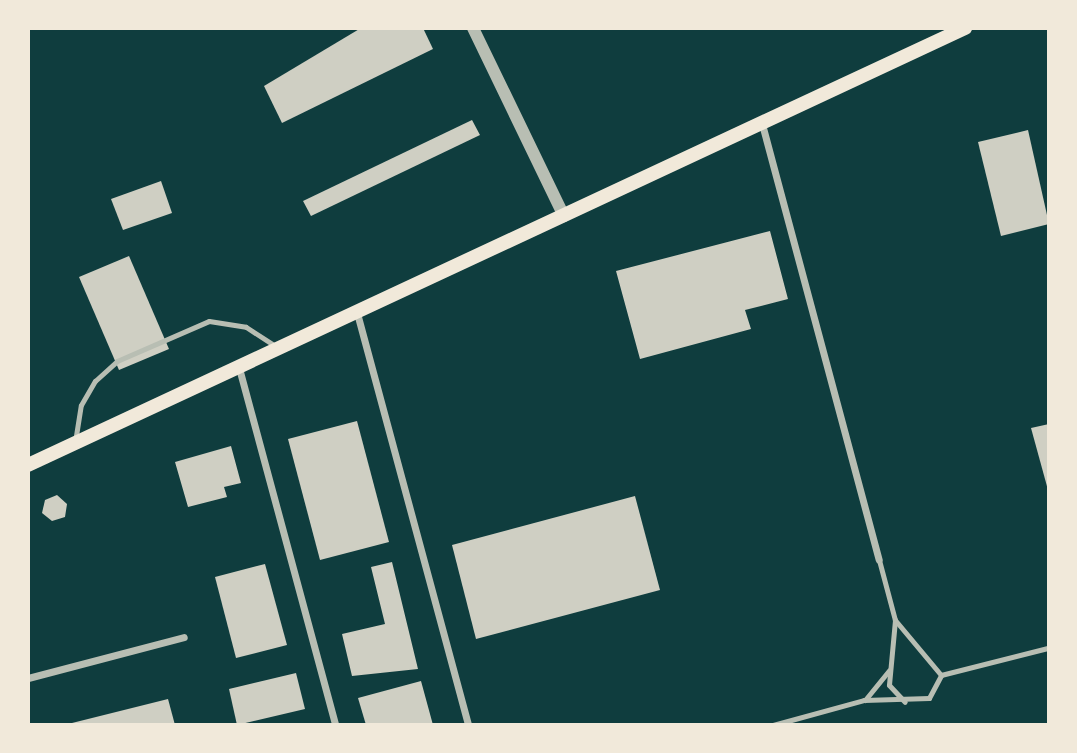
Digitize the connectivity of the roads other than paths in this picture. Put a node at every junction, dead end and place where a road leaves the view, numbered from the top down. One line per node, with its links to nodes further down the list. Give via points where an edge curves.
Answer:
1 (473, 28): 4 (street)
2 (965, 28): 3 (main road)
3 (762, 124): 4 (main road); 10 (street)
4 (564, 216): 5 (main road)
5 (357, 313): 6 (main road); 20 (street)
6 (280, 349): 7 (main road); 8 (lane, via 246,327 209,321 117,361 94,381 81,405)
7 (239, 368): 8 (main road); 19 (street)
8 (74, 443): 9 (main road)
9 (28, 465)
10 (879, 560): 11 (lane)
11 (895, 620): 14 (lane); 15 (lane)
12 (184, 637): 16 (street)
13 (1048, 648): 15 (lane)
14 (889, 670): 17 (lane); 18 (lane, via 894,695)
15 (941, 675): 18 (lane, via 929,698)
16 (28, 678)
17 (864, 700): 18 (lane); 21 (lane)
18 (907, 704)
19 (335, 725)
20 (468, 725)
21 (773, 725)

